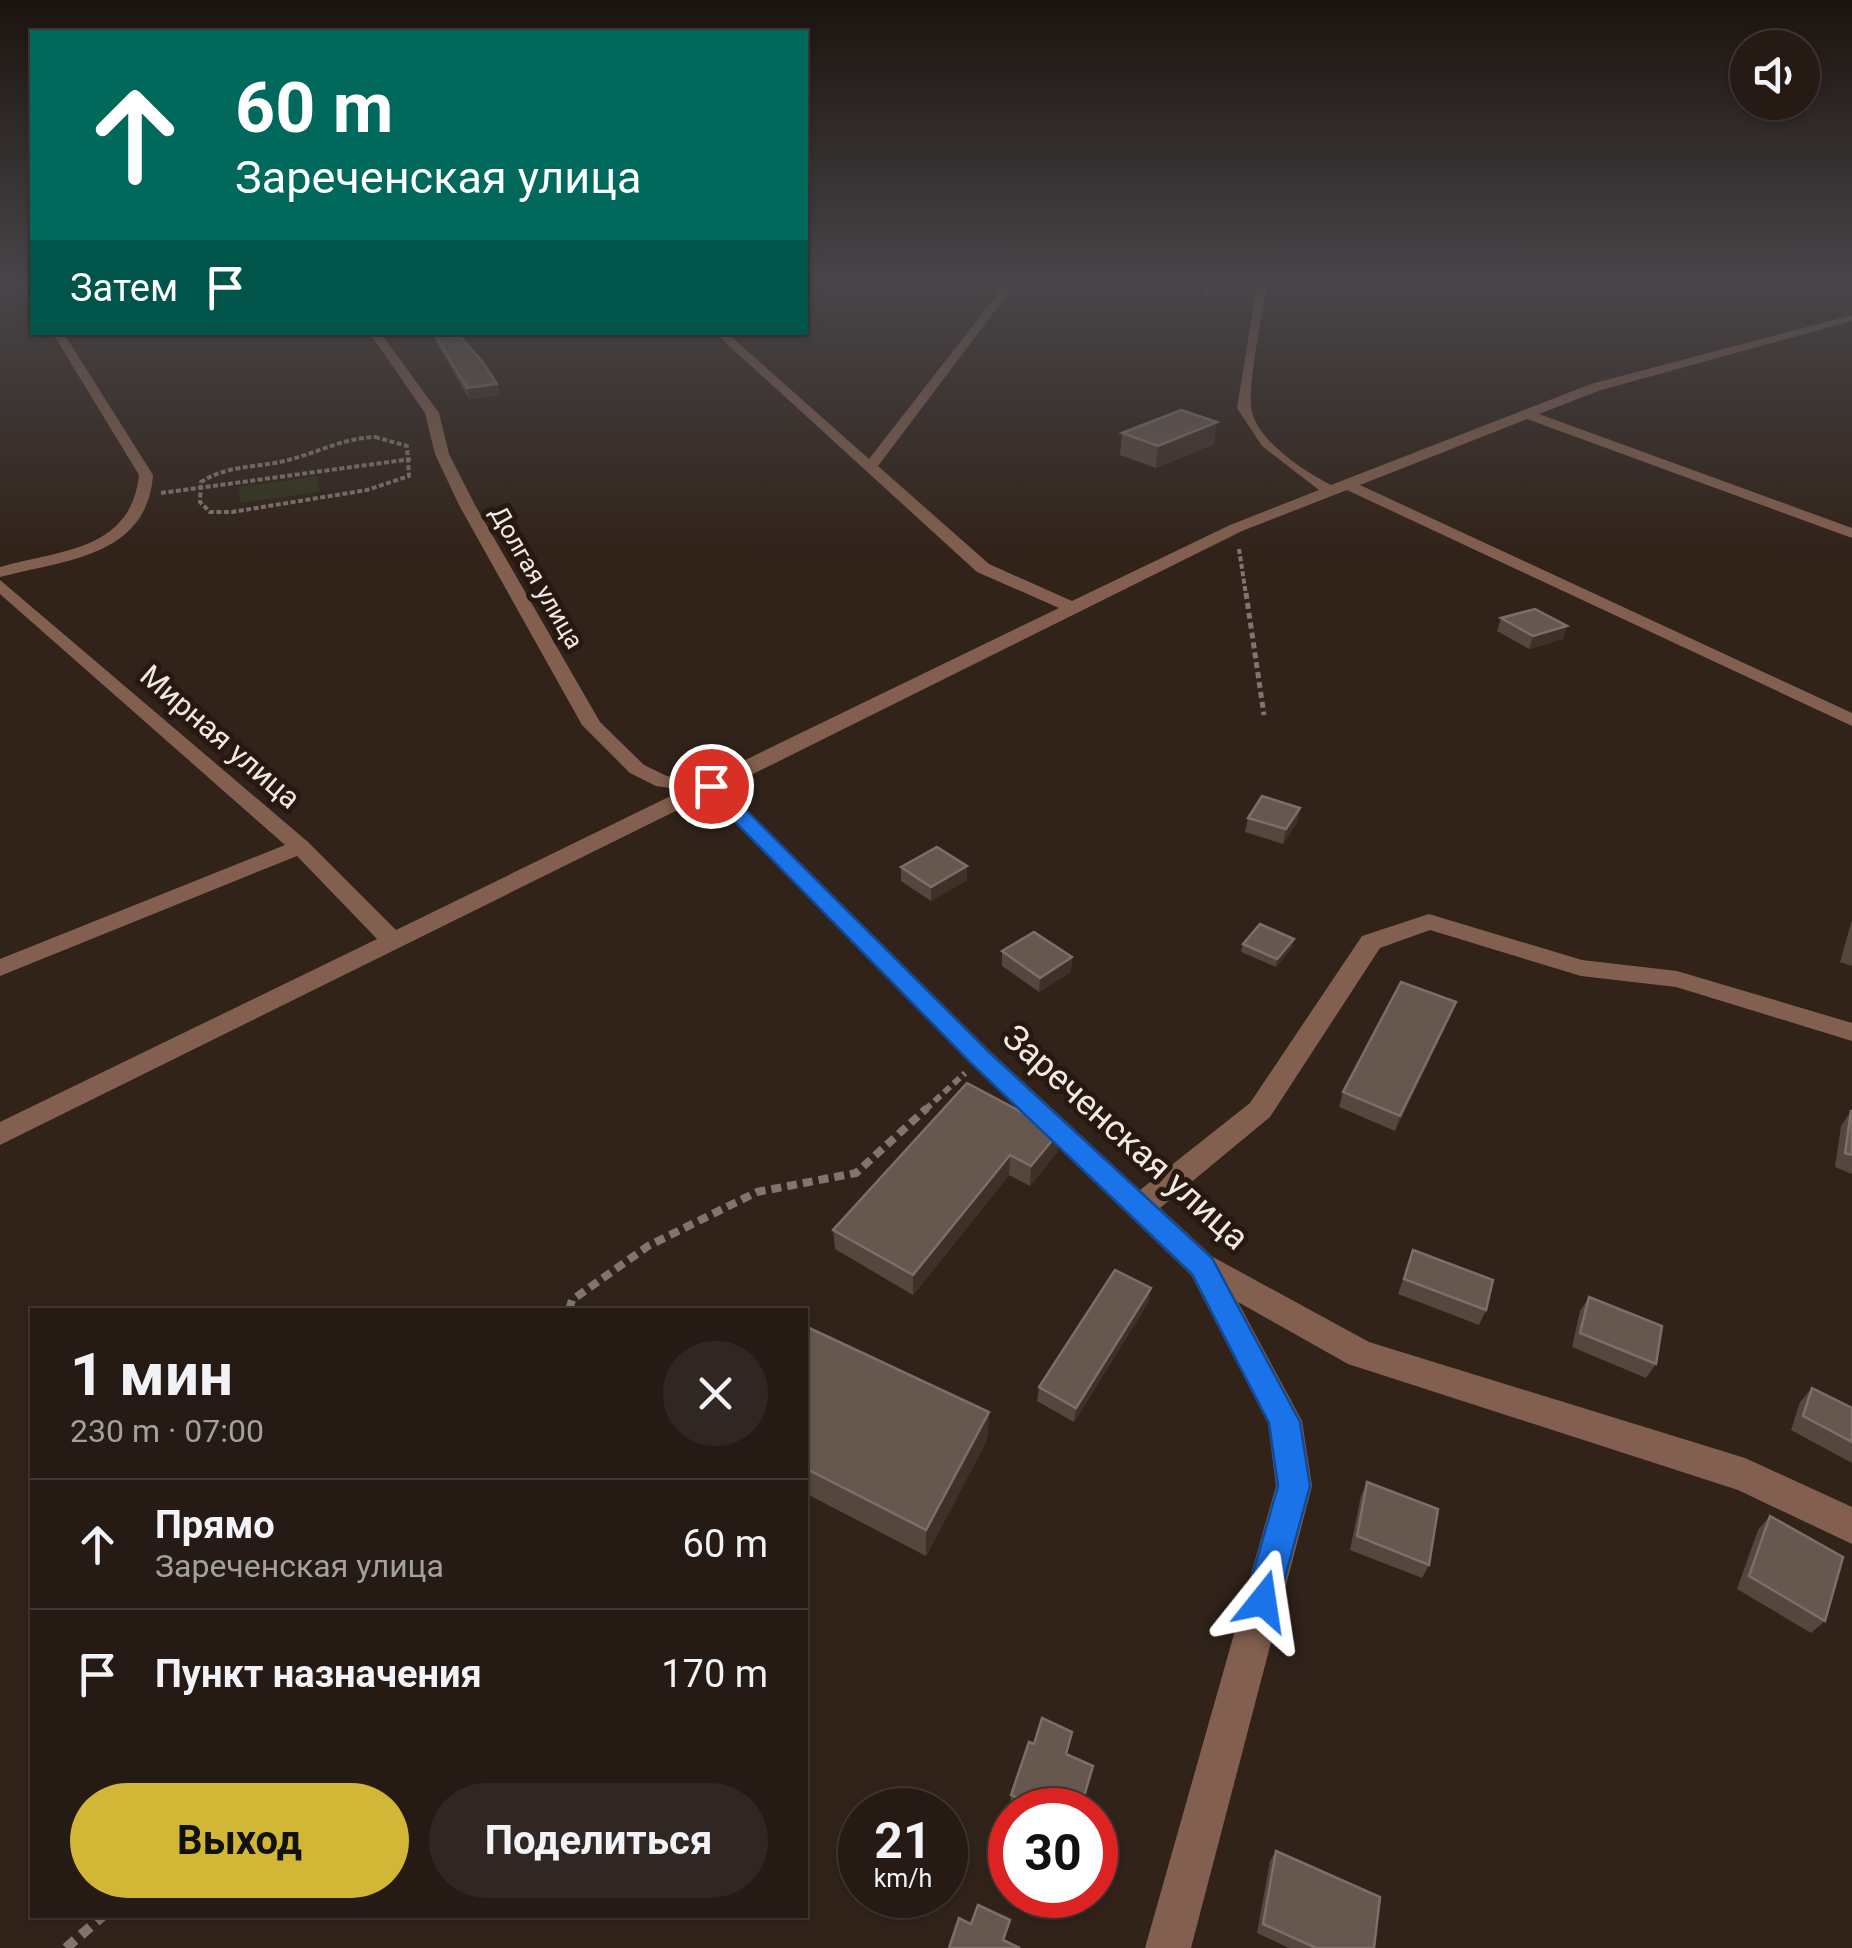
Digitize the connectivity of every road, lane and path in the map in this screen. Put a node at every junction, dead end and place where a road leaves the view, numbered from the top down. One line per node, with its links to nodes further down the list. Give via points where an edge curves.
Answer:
1 (81, 370): 13 (street, via 146,475)
2 (401, 370): 8 (street, Долгая улица, via 432,413)
3 (761, 370): 10 (street)
4 (939, 370): 10 (street)
5 (1250, 370): 11 (street, via 1248,423 1304,479)
6 (1659, 370): 7 (street)
7 (1526, 414): 11 (street); 15 (street)
8 (442, 454): 9 (path); 21 (street, Долгая улица, via 592,725 637,769 663,782)
9 (411, 458): 12 (path); 12 (path, via 403,443 349,438 289,460 214,473); 12 (path, via 409,476 379,488 246,511 210,512 200,502)
10 (870, 467): 18 (street, via 984,568)
11 (1337, 487): 14 (street); 20 (street)
12 (200, 488): 13 (path)
13 (145, 496): 16 (street, via 128,527)
14 (1236, 528): 18 (street); 19 (path)
15 (1852, 533)
16 (0, 572)
17 (0, 586): 22 (street, Мирная улица)
18 (1072, 608): 21 (street)
19 (1264, 715)
20 (1852, 720)
21 (711, 786): 23 (street); 26 (street, Зареченская улица)
22 (300, 847): 23 (street, Мирная улица); 24 (street)
23 (394, 941): 27 (street)
24 (0, 968)
25 (1852, 1032): 28 (street, via 1677,979 1581,968 1429,922 1370,942 1260,1110)
26 (981, 1058): 28 (street, Зареченская улица); 30 (path, via 856,1173 757,1192 648,1246)
27 (0, 1134)
28 (1141, 1206): 29 (street, Зареченская улица)
29 (1202, 1266): 31 (street, Зареченская улица, via 1360,1354 1745,1475); 34 (street, via 1285,1422 1294,1486)
30 (569, 1308)
31 (1852, 1526)
32 (101, 1918): 33 (path)
33 (66, 1948)
34 (1168, 1948)

